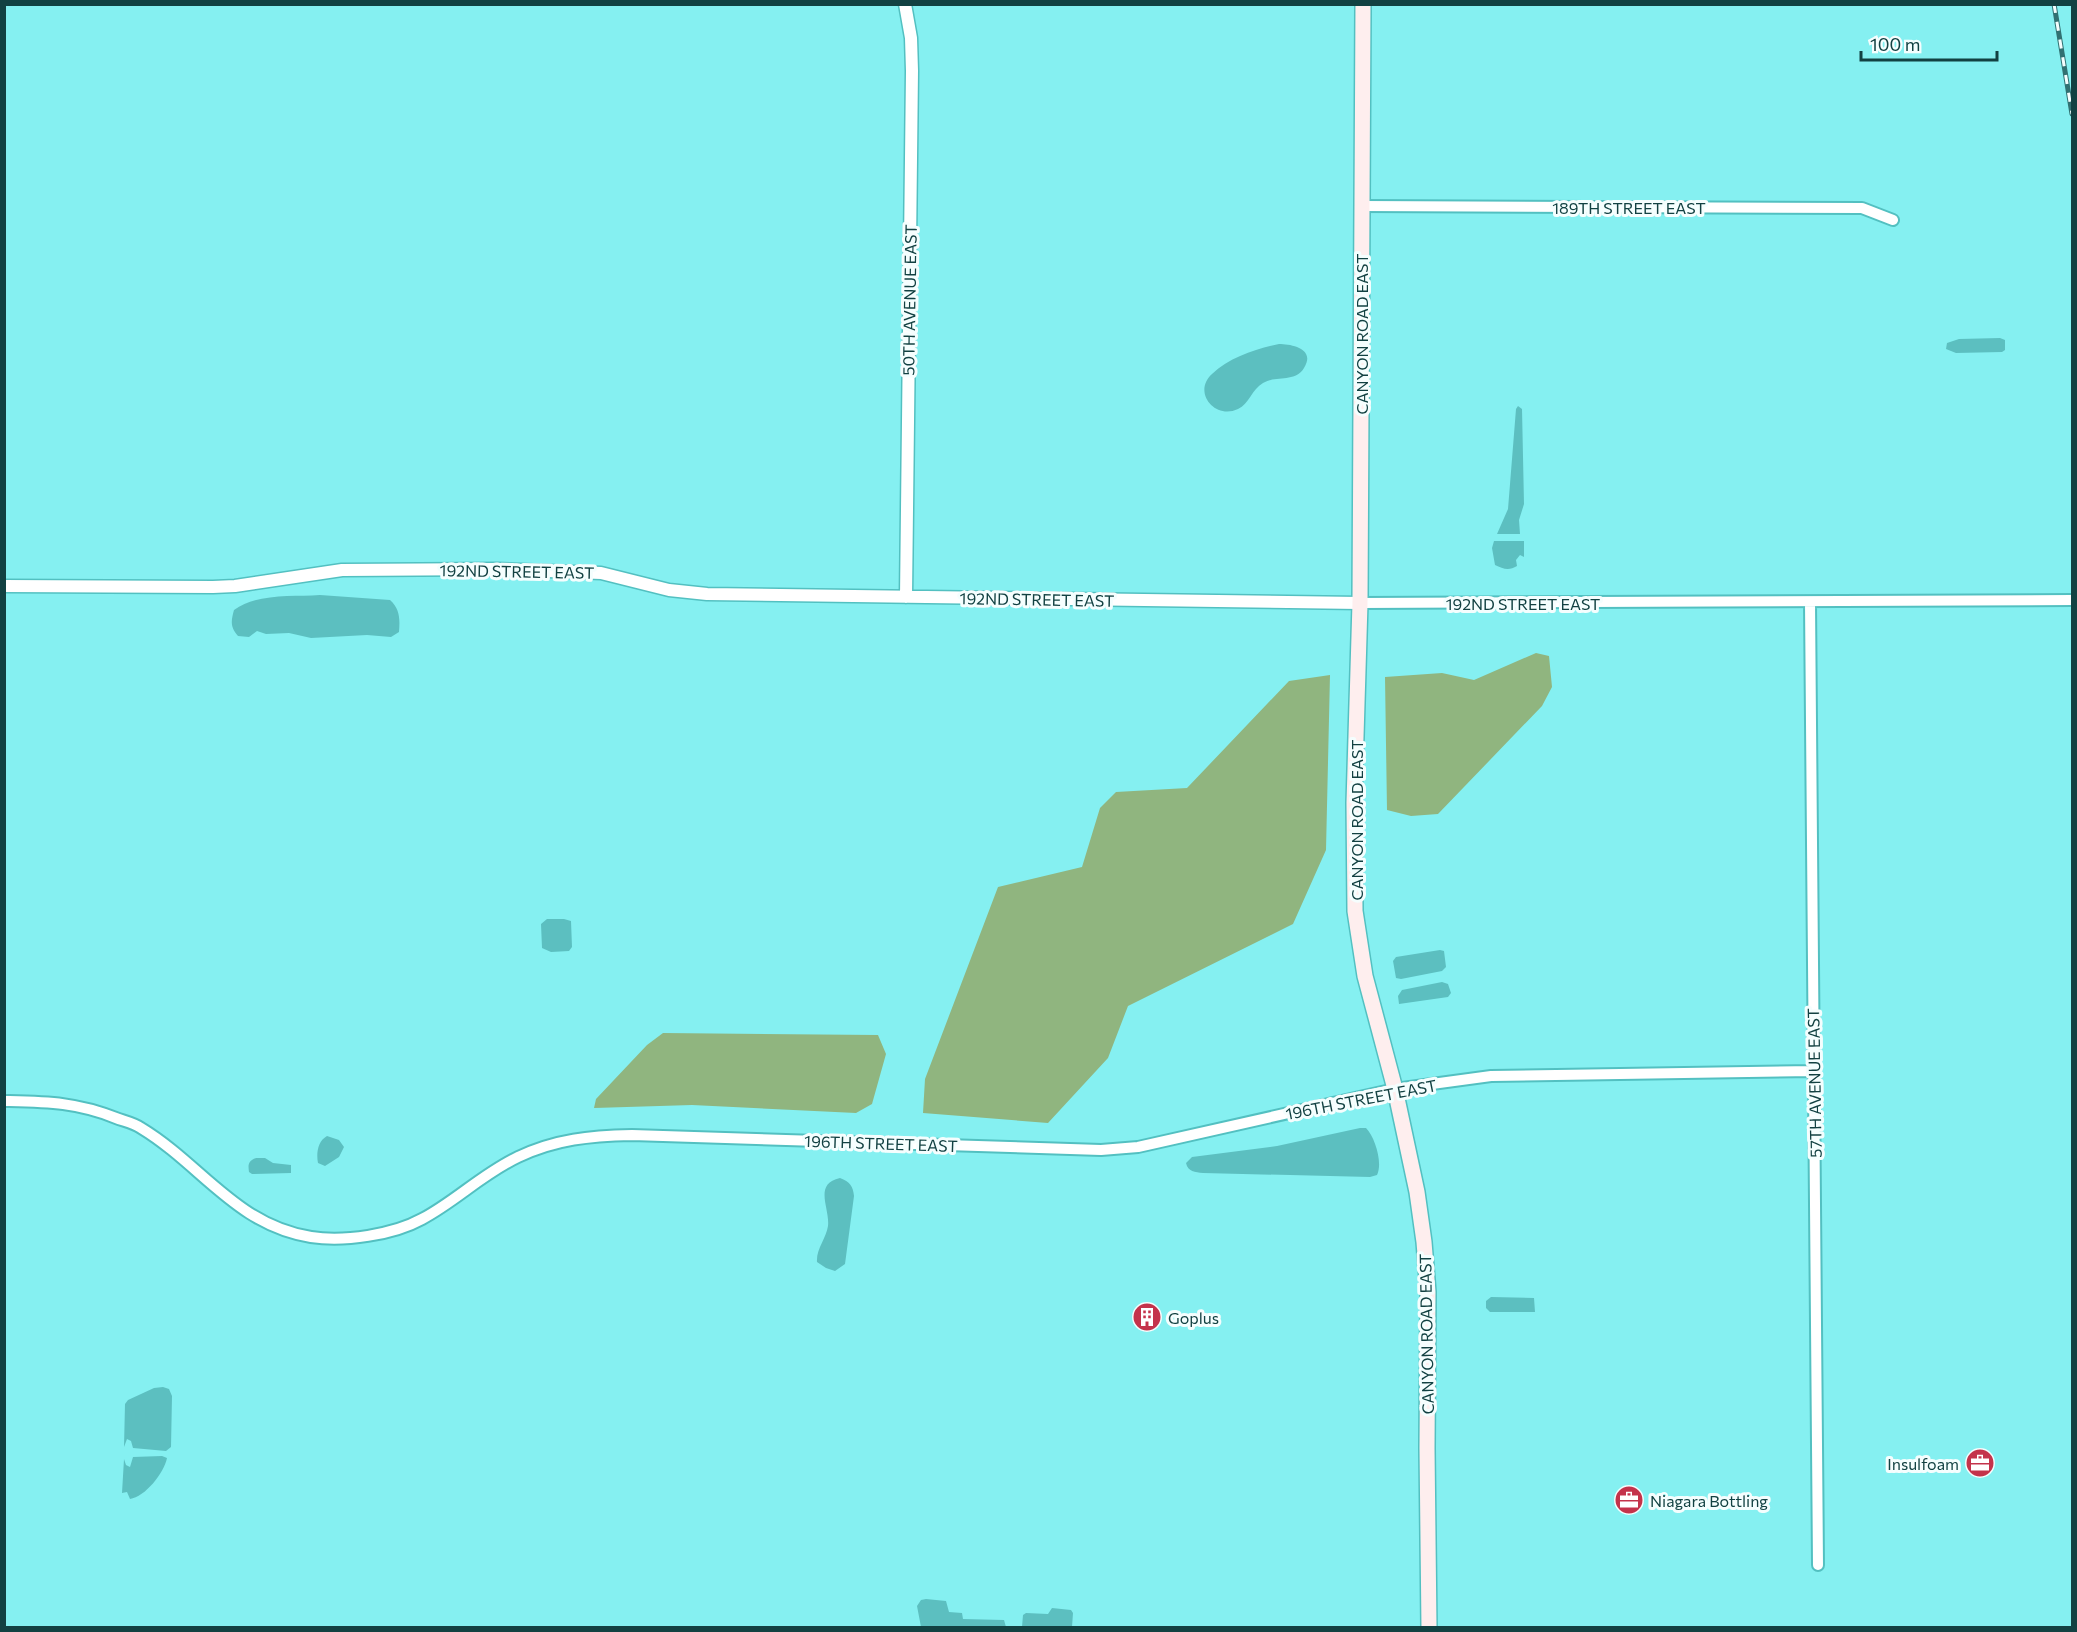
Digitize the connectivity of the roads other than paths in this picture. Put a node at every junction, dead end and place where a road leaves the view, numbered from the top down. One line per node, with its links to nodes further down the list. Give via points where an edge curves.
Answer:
1 (905, 4): 6 (street, 50TH AVENUE EAST, via 912,70)
2 (1363, 4): 3 (main road, CANYON ROAD EAST)
3 (1362, 206): 4 (street, 189TH STREET EAST, via 1862,208); 9 (main road, CANYON ROAD EAST)
4 (1893, 220)
5 (4, 586): 6 (street, 192ND STREET EAST, via 213,587 342,570 498,569 601,573 669,590 707,594)
6 (906, 597): 9 (street, 192ND STREET EAST)
7 (2073, 600): 8 (street, 192ND STREET EAST)
8 (1810, 602): 9 (street, 192ND STREET EAST); 10 (street, 57TH AVENUE EAST)
9 (1360, 603): 11 (main road, CANYON ROAD EAST, via 1355,911 1365,976)
10 (1814, 1071): 11 (street, 196TH STREET EAST, via 1491,1076); 13 (street, 57TH AVENUE EAST)
11 (1395, 1089): 12 (street, 196TH STREET EAST, via 1138,1147 1101,1150 632,1134 585,1137 550,1144 517,1158 483,1176 421,1220 387,1232 347,1239 311,1237 250,1215 140,1127 63,1103); 14 (main road, CANYON ROAD EAST, via 1417,1192 1428,1292)
12 (4, 1101)
13 (1818, 1565)
14 (1429, 1628)

